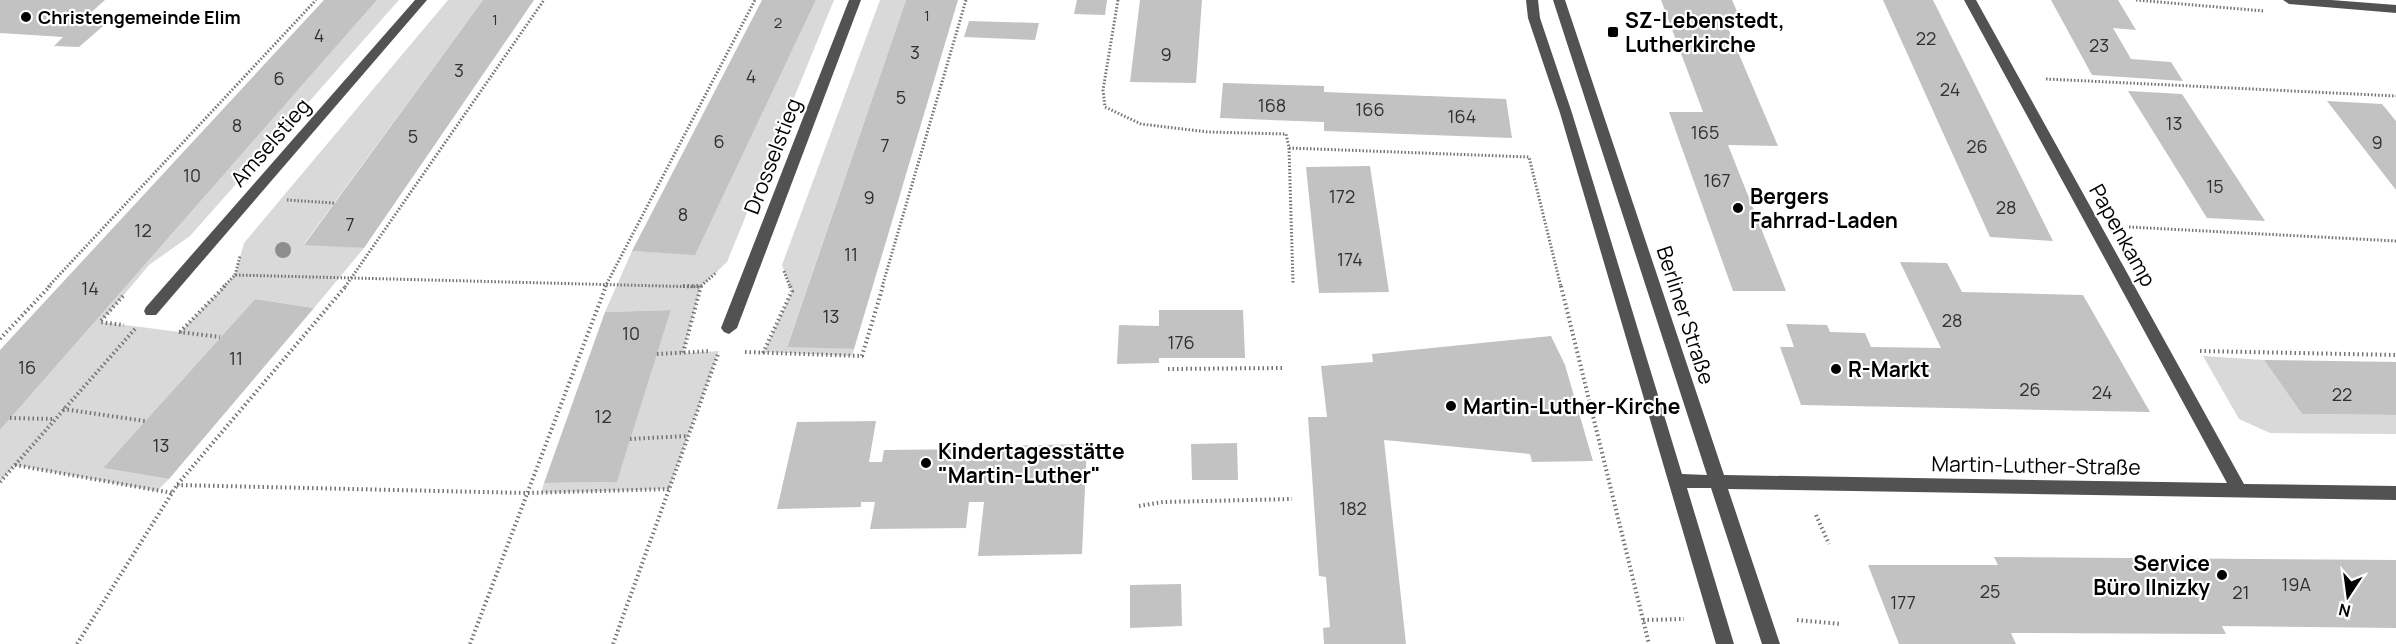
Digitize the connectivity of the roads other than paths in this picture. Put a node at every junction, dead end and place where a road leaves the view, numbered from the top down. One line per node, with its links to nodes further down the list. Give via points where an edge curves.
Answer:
1 (421, 0): 8 (street, Amselstieg)
2 (855, 0): 9 (street, Drosselstieg)
3 (1532, 0): 10 (street, via 1534,18)
4 (1559, 0): 11 (street, Berliner Straße)
5 (1970, 0): 12 (street, Papenkamp)
6 (2289, 0): 7 (street)
7 (2396, 9)
8 (151, 311)
9 (729, 328)
10 (1675, 481): 11 (street, Martin-Luther-Straße); 14 (street)
11 (1719, 482): 12 (street, Martin-Luther-Straße); 15 (street, Berliner Straße)
12 (2240, 491): 13 (street, Martin-Luther-Straße)
13 (2396, 493)
14 (1725, 644)
15 (1771, 644)

